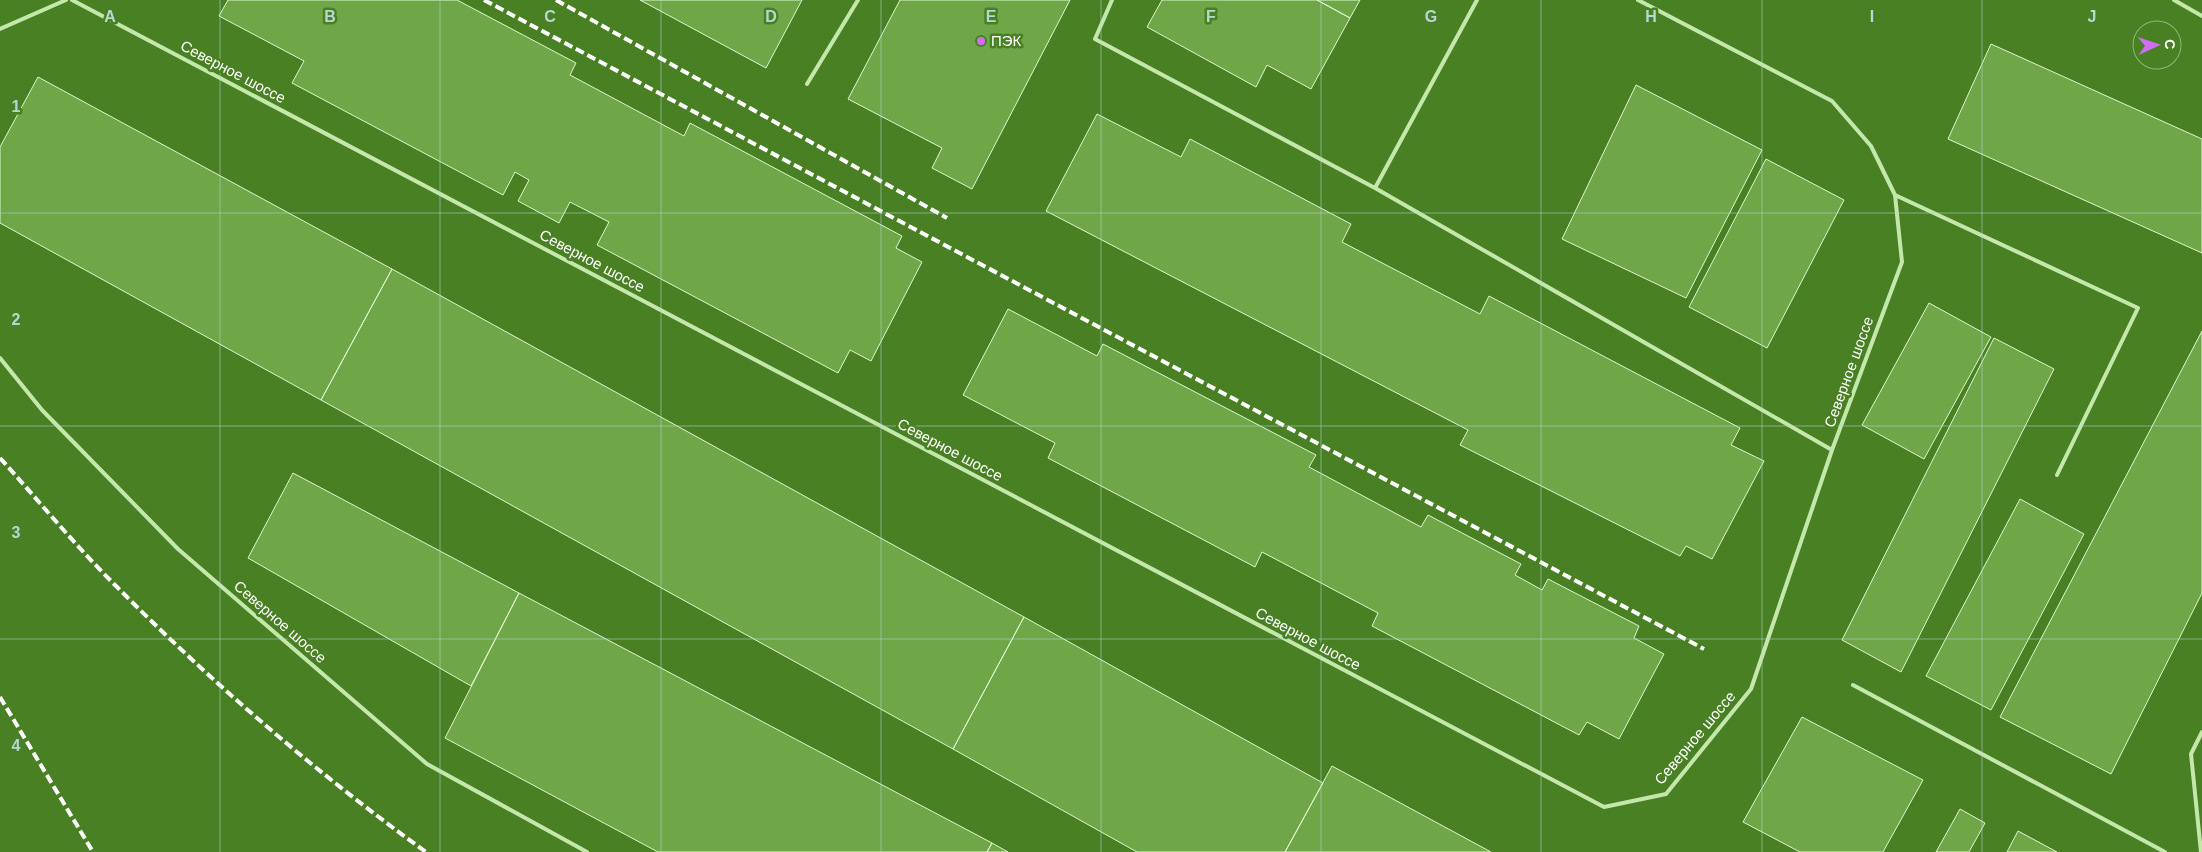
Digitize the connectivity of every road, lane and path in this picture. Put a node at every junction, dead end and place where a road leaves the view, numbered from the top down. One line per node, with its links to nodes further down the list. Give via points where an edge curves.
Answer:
1 (66, 0): 9 (lane)
2 (72, 0): 14 (lane, Северное шоссе, via 1604,807 1666,794 1751,690)
3 (858, 0): 10 (lane)
4 (1112, 0): 11 (lane, via 1095,39)
5 (1477, 0): 11 (lane)
6 (1638, 0): 12 (lane, Северное шоссе, via 1832,101 1871,146)
7 (2174, 0): 8 (lane)
8 (2202, 16)
9 (0, 29)
10 (806, 84)
11 (1375, 188): 14 (lane)
12 (1895, 196): 14 (lane, Северное шоссе, via 1902,262); 15 (lane, via 2138,308)
13 (0, 358): 18 (lane, Северное шоссе, via 42,410 178,549 427,764)
14 (1832, 450)
15 (2057, 475)
16 (1853, 685): 19 (lane)
17 (2202, 732): 20 (lane, via 2191,754)
18 (587, 852)
19 (2165, 852)
20 (2201, 852)

